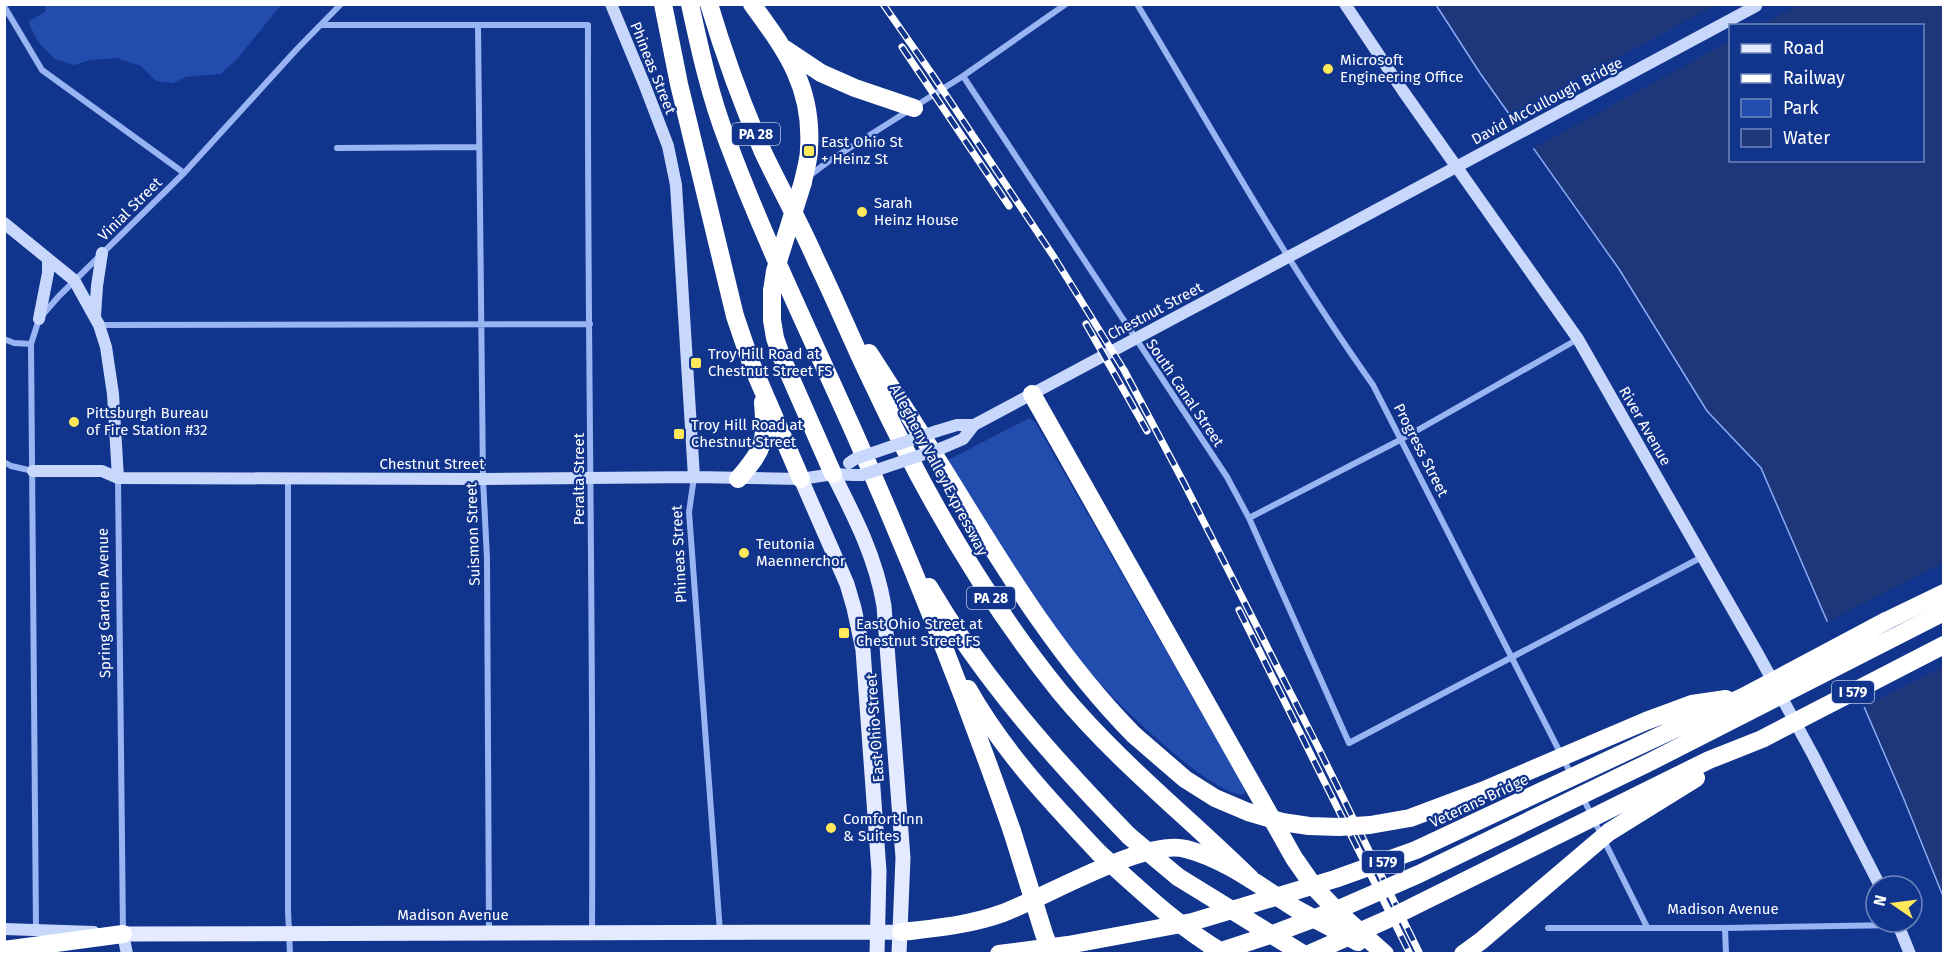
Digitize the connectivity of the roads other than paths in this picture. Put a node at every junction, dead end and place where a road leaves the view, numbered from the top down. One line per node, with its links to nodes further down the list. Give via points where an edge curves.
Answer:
1 (341, 4): 12 (street, Vinial Street)
2 (611, 4): 43 (street, Phineas Street, via 668,146 676,185)
3 (663, 4): 36 (highway, via 728,291)
4 (690, 4): 51 (highway, PA 28, via 706,76 726,139)
5 (709, 4): 25 (highway, Allegheny Valley Expressway / PA 28, via 725,58 764,153)
6 (752, 4): 14 (highway)
7 (1066, 4): 15 (street)
8 (1137, 4): 24 (street, Progress Street)
9 (1345, 4): 34 (street, River Avenue)
10 (1759, 4): 22 (street, David McCullough Bridge, bridge)
11 (4, 6): 19 (street, via 42,70)
12 (322, 25): 13 (street); 19 (street, Vinial Street)
13 (478, 26): 17 (street, Suismon Street); 30 (street, Peralta Street, via 588,26)
14 (784, 48): 16 (highway, via 821,73); 20 (highway, via 802,86 809,119 809,151)
15 (963, 76): 16 (street); 33 (street, South Canal Street)
16 (914, 108): 20 (street, via 829,160)
17 (479, 147): 18 (street); 31 (street, Suismon Street)
18 (337, 148)
19 (184, 173): 23 (street, Vinial Street)
20 (803, 182): 42 (highway, bridge, via 775,271 772,320 779,348)
21 (4, 223): 26 (street)
22 (1350, 224): 24 (street, Chestnut Street)
23 (102, 253): 27 (street, Vinial Street); 29 (street)
24 (1289, 256): 33 (street, Chestnut Street); 39 (street, Progress Street, via 1373,385)
25 (816, 258): 58 (highway, bridge, via 867,351 1044,628 1134,735 1185,779 1215,798 1248,812 1308,826 1370,825 1410,818 1692,704); 61 (highway, Allegheny Valley Expressway / PA 28, via 873,385 944,522 1020,641 1110,747)
26 (48, 259): 27 (street); 28 (street)
27 (74, 280): 28 (street, Vinial Street); 29 (street, Spring Garden Avenue)
28 (39, 319): 35 (street, Vinial Street)
29 (97, 321): 31 (street); 44 (street, Spring Garden Avenue, via 106,347 113,394)
30 (590, 324): 31 (street); 46 (street, Peralta Street)
31 (482, 325): 47 (street, Suismon Street)
32 (4, 339): 35 (street)
33 (1135, 339): 37 (street, Chestnut Street); 50 (street, South Canal Street, via 1227,477)
34 (1578, 339): 39 (street); 52 (street, River Avenue)
35 (31, 344): 41 (street, Vinial Street)
36 (762, 388): 48 (highway, via 763,444 757,458); 49 (highway)
37 (1032, 394): 38 (street, Chestnut Street); 85 (highway, via 1294,858 1315,888)
38 (974, 425): 42 (street, Chestnut Street, bridge, via 957,425 855,459); 42 (street, Chestnut Street, bridge, via 963,439 942,448 862,475)
39 (1402, 439): 50 (street); 57 (street, Progress Street)
40 (4, 462): 41 (street)
41 (33, 471): 44 (street, Chestnut Street, via 102,471); 67 (street, Vinial Street)
42 (841, 472): 49 (street, Chestnut Street); 74 (main road, East Ohio Street, via 883,599 903,858)
43 (694, 477): 46 (street, Chestnut Street); 48 (street, Chestnut Street); 70 (street, Phineas Street, via 689,512)
44 (118, 478): 45 (street, Chestnut Street); 75 (street, Spring Garden Avenue)
45 (288, 478): 47 (street, Chestnut Street); 72 (street)
46 (591, 478): 47 (street, Chestnut Street); 69 (street, Peralta Street)
47 (483, 479): 68 (street, Suismon Street)
48 (738, 479): 49 (street, Chestnut Street)
49 (801, 479): 73 (main road, East Ohio Street, via 847,584 863,650 877,843)
50 (1249, 518): 57 (street, South Canal Street, via 1349,743)
51 (900, 536): 55 (highway); 82 (highway, PA 28, bridge, via 932,592 1006,699 1042,744 1129,836 1178,877)
52 (1702, 557): 57 (street); 60 (street, River Avenue, via 1803,736)
53 (1944, 593): 58 (highway, Veterans Bridge / I 579, bridge)
54 (1944, 612): 80 (highway, bridge, via 1419,874 1339,909)
55 (944, 645): 79 (highway, bridge); 81 (highway, bridge, via 1014,760 1059,811 1099,853 1170,916)
56 (1944, 645): 59 (highway, I 579, bridge)
57 (1512, 657): 63 (street, Progress Street)
58 (1743, 697): 78 (highway, Veterans Bridge / I 579, bridge, via 1416,850 1335,879 1192,922)
59 (1762, 740): 83 (highway, I 579, bridge, via 1709,760 1386,920); 86 (highway, bridge, via 1610,832)
60 (1874, 874)
61 (1251, 879): 74 (highway, via 1185,849 1172,848 1105,867 1003,913); 84 (highway, PA 28)
62 (1864, 925): 65 (street, Madison Avenue)
63 (1647, 927): 64 (street, Madison Avenue); 65 (street, Madison Avenue)
64 (1548, 928)
65 (1725, 928): 87 (street)
66 (4, 929): 67 (street, Madison Avenue)
67 (36, 929): 75 (street, Madison Avenue)
68 (489, 933): 69 (main road, Madison Avenue); 72 (main road, Madison Avenue)
69 (592, 933): 70 (main road, Madison Avenue)
70 (720, 933): 73 (main road, Madison Avenue)
71 (1902, 934): 88 (street)
72 (291, 940): 75 (main road, Madison Avenue); 77 (street)
73 (877, 943): 74 (main road, Madison Avenue)
74 (900, 943)
75 (126, 946): 76 (highway)
76 (4, 950)
77 (290, 954)
78 (999, 954)
79 (1052, 954)
80 (1212, 954)
81 (1225, 954)
82 (1303, 954)
83 (1309, 954)
84 (1378, 954)
85 (1385, 954)
86 (1463, 954)
87 (1726, 954)
88 (1910, 954)

